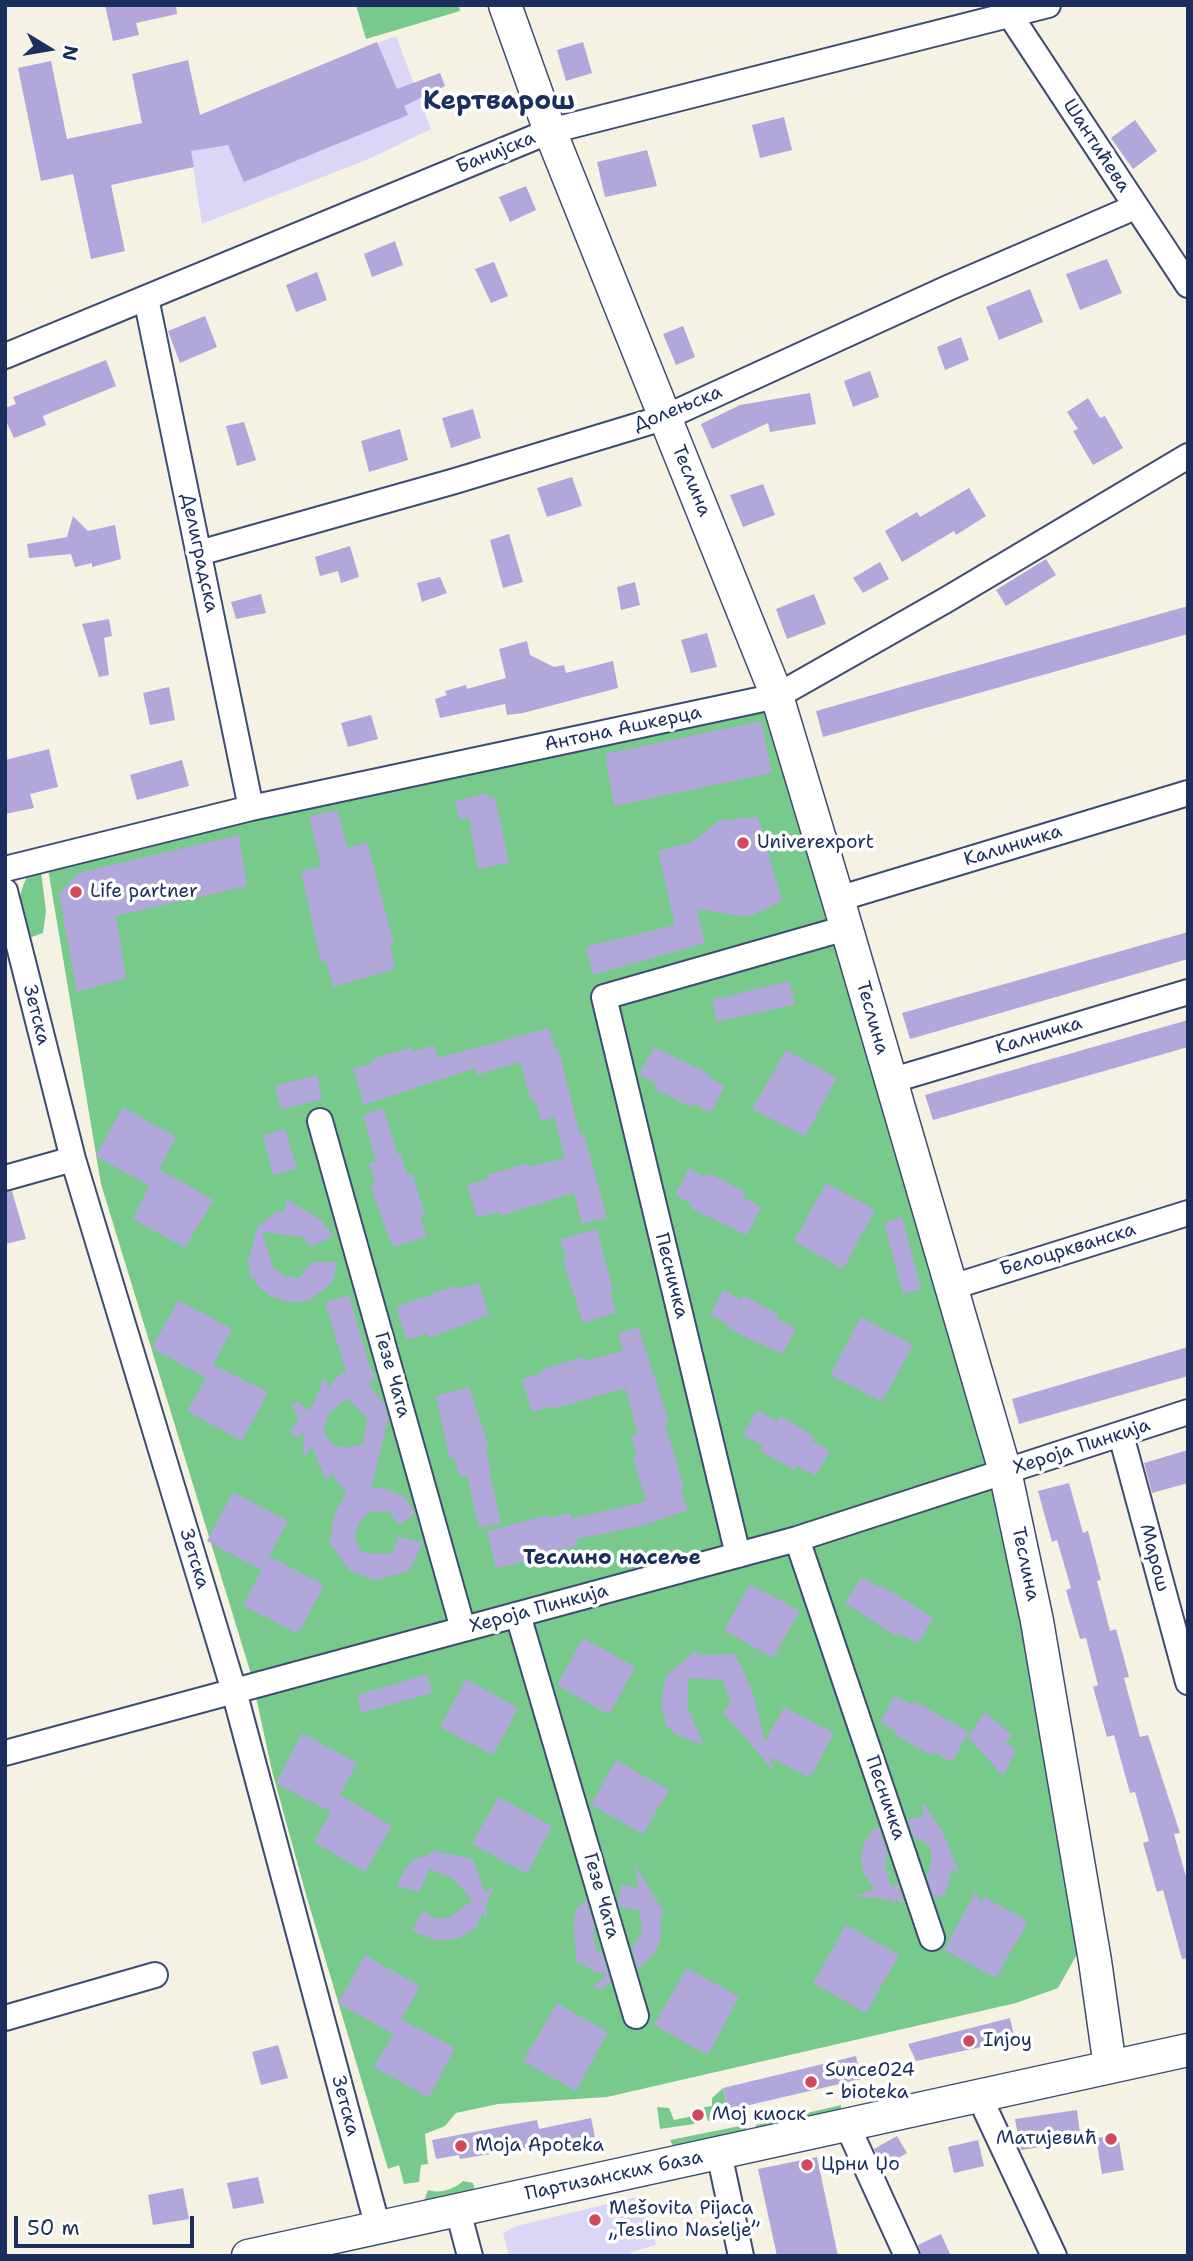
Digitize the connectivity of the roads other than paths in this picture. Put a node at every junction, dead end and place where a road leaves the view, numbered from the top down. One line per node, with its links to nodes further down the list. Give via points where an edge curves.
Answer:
1 (505, 5): 4 (street, Теслина)
2 (1048, 5): 3 (street, Банијска)
3 (1008, 10): 4 (street, Банијска); 5 (street, Шантићева)
4 (550, 131): 7 (street, Банијска); 9 (street, Теслина)
5 (1135, 207): 6 (street, Шантићева); 9 (street, Долењска)
6 (1188, 285)
7 (146, 298): 8 (street, Банијска); 11 (street, Делиградска)
8 (5, 356)
9 (666, 417): 11 (street, Долењска); 12 (street, Теслина)
10 (1188, 456): 12 (street, Антона Ашкерца)
11 (199, 553): 14 (street, Делиградска)
12 (777, 696): 14 (street, Антона Ашкерца); 17 (street, Теслина)
13 (1188, 793): 17 (street, Калиничка)
14 (251, 808): 15 (street, Антона Ашкерца)
15 (5, 869)
16 (5, 891): 22 (street, Зетска)
17 (842, 913): 19 (street, Калиничка); 20 (street, Теслина)
18 (1188, 992): 20 (street, Калничка)
19 (604, 997): 30 (street, Песничка)
20 (890, 1081): 25 (street, Теслина)
21 (320, 1121): 32 (street, Гезе Чата)
22 (73, 1159): 23 (street); 34 (street, Зетска)
23 (5, 1178)
24 (1188, 1213): 25 (street, Белоцркванска)
25 (949, 1287): 28 (street, Теслина)
26 (1188, 1412): 27 (street, Хероја Пинкија)
27 (1121, 1435): 28 (street, Хероја Пинкија); 33 (street, Марош)
28 (1005, 1471): 29 (street, Хероја Пинкија); 41 (street, Теслина, via 1037,1621)
29 (797, 1539): 30 (street, Хероја Пинкија); 36 (street, Песничка)
30 (738, 1555): 31 (street, Хероја Пинкија)
31 (518, 1615): 32 (street, Хероја Пинкија); 38 (street, Гезе Чата)
32 (463, 1629): 34 (street, Хероја Пинкија)
33 (1188, 1682)
34 (233, 1691): 35 (street, Хероја Пинкија); 46 (street, Зетска)
35 (5, 1753)
36 (932, 1938)
37 (155, 1975): 39 (street)
38 (636, 2016)
39 (5, 2018)
40 (1188, 2050): 41 (street, Партизанских база)
41 (1110, 2067): 42 (street, Партизанских база)
42 (979, 2096): 43 (street, Партизанских база); 51 (street)
43 (847, 2125): 44 (street, Партизанских база); 50 (street)
44 (719, 2153): 45 (street, Партизанских база); 49 (street)
45 (458, 2211): 46 (street, Партизанских база); 48 (street)
46 (378, 2228): 47 (street, Партизанских база)
47 (248, 2256)
48 (470, 2256)
49 (741, 2256)
50 (907, 2256)
51 (1054, 2256)

